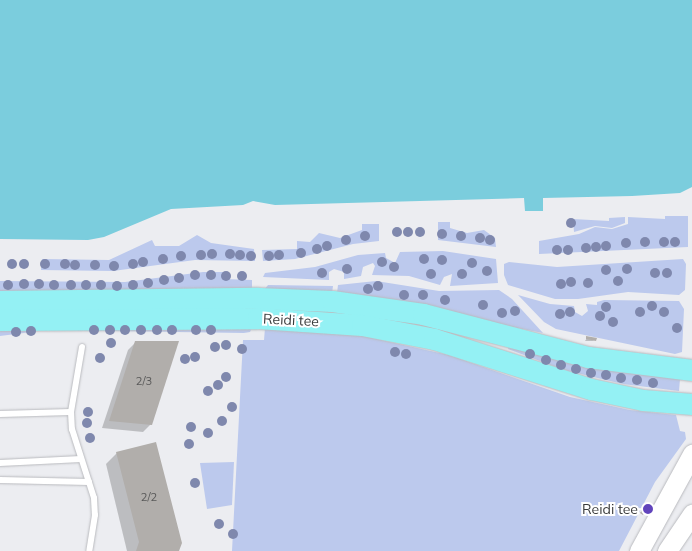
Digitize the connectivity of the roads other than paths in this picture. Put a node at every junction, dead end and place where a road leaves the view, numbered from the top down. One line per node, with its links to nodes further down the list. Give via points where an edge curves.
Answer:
1 (0, 301): 4 (main road, Reidi tee, via 258,298 332,301 423,314 596,358)
2 (0, 320): 5 (main road, Reidi tee, via 258,318 362,325 434,339 592,390 643,400)
3 (82, 348): 6 (lane)
4 (692, 370)
5 (692, 404)
6 (71, 412): 7 (lane); 9 (lane, via 72,430)
7 (0, 414)
8 (692, 454): 15 (main road)
9 (81, 459): 10 (lane); 12 (lane)
10 (0, 463)
11 (0, 480): 12 (lane)
12 (89, 482): 14 (lane, via 95,515)
13 (692, 514): 16 (main road)
14 (89, 551)
15 (639, 551)
16 (667, 551)

